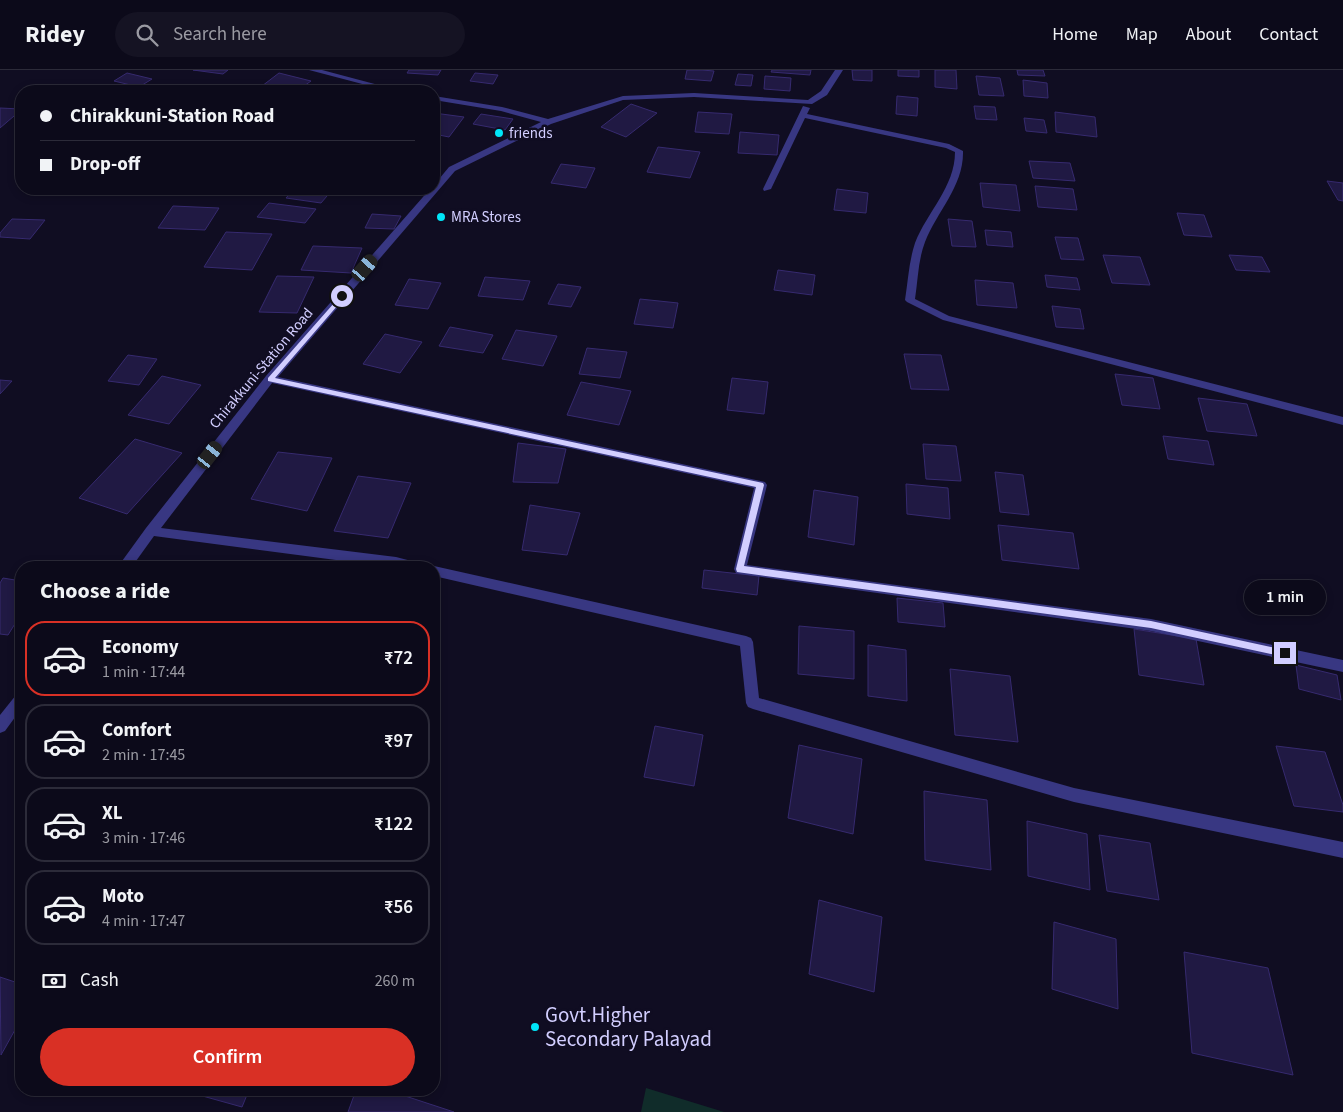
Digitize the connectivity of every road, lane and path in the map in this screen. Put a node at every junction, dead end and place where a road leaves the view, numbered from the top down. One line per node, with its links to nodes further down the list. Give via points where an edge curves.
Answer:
1 (313, 70): 3 (street)
2 (839, 70): 5 (street, via 824,92)
3 (373, 85)
4 (440, 99): 7 (street, via 502,109)
5 (810, 102): 6 (street); 7 (street, Chirakkuni-Station Road, via 694,96 623,98)
6 (803, 115): 9 (street); 12 (street, via 949,146 959,151 961,160 954,178 920,244 910,300 946,318)
7 (548, 122): 8 (street, Chirakkuni-Station Road, via 452,169)
8 (440, 183)
9 (768, 189)
10 (429, 195): 11 (street, Chirakkuni-Station Road)
11 (270, 379): 13 (street, Chirakkuni-Station Road); 17 (street, via 760,485 740,569 1151,625)
12 (1343, 421)
13 (150, 531): 14 (street, Chirakkuni-Station Road); 15 (street)
14 (128, 561)
15 (388, 561)
16 (440, 572): 20 (street, via 746,642 753,703 1074,795)
17 (1343, 666)
18 (15, 707): 19 (street)
19 (0, 726)
20 (1343, 850)

